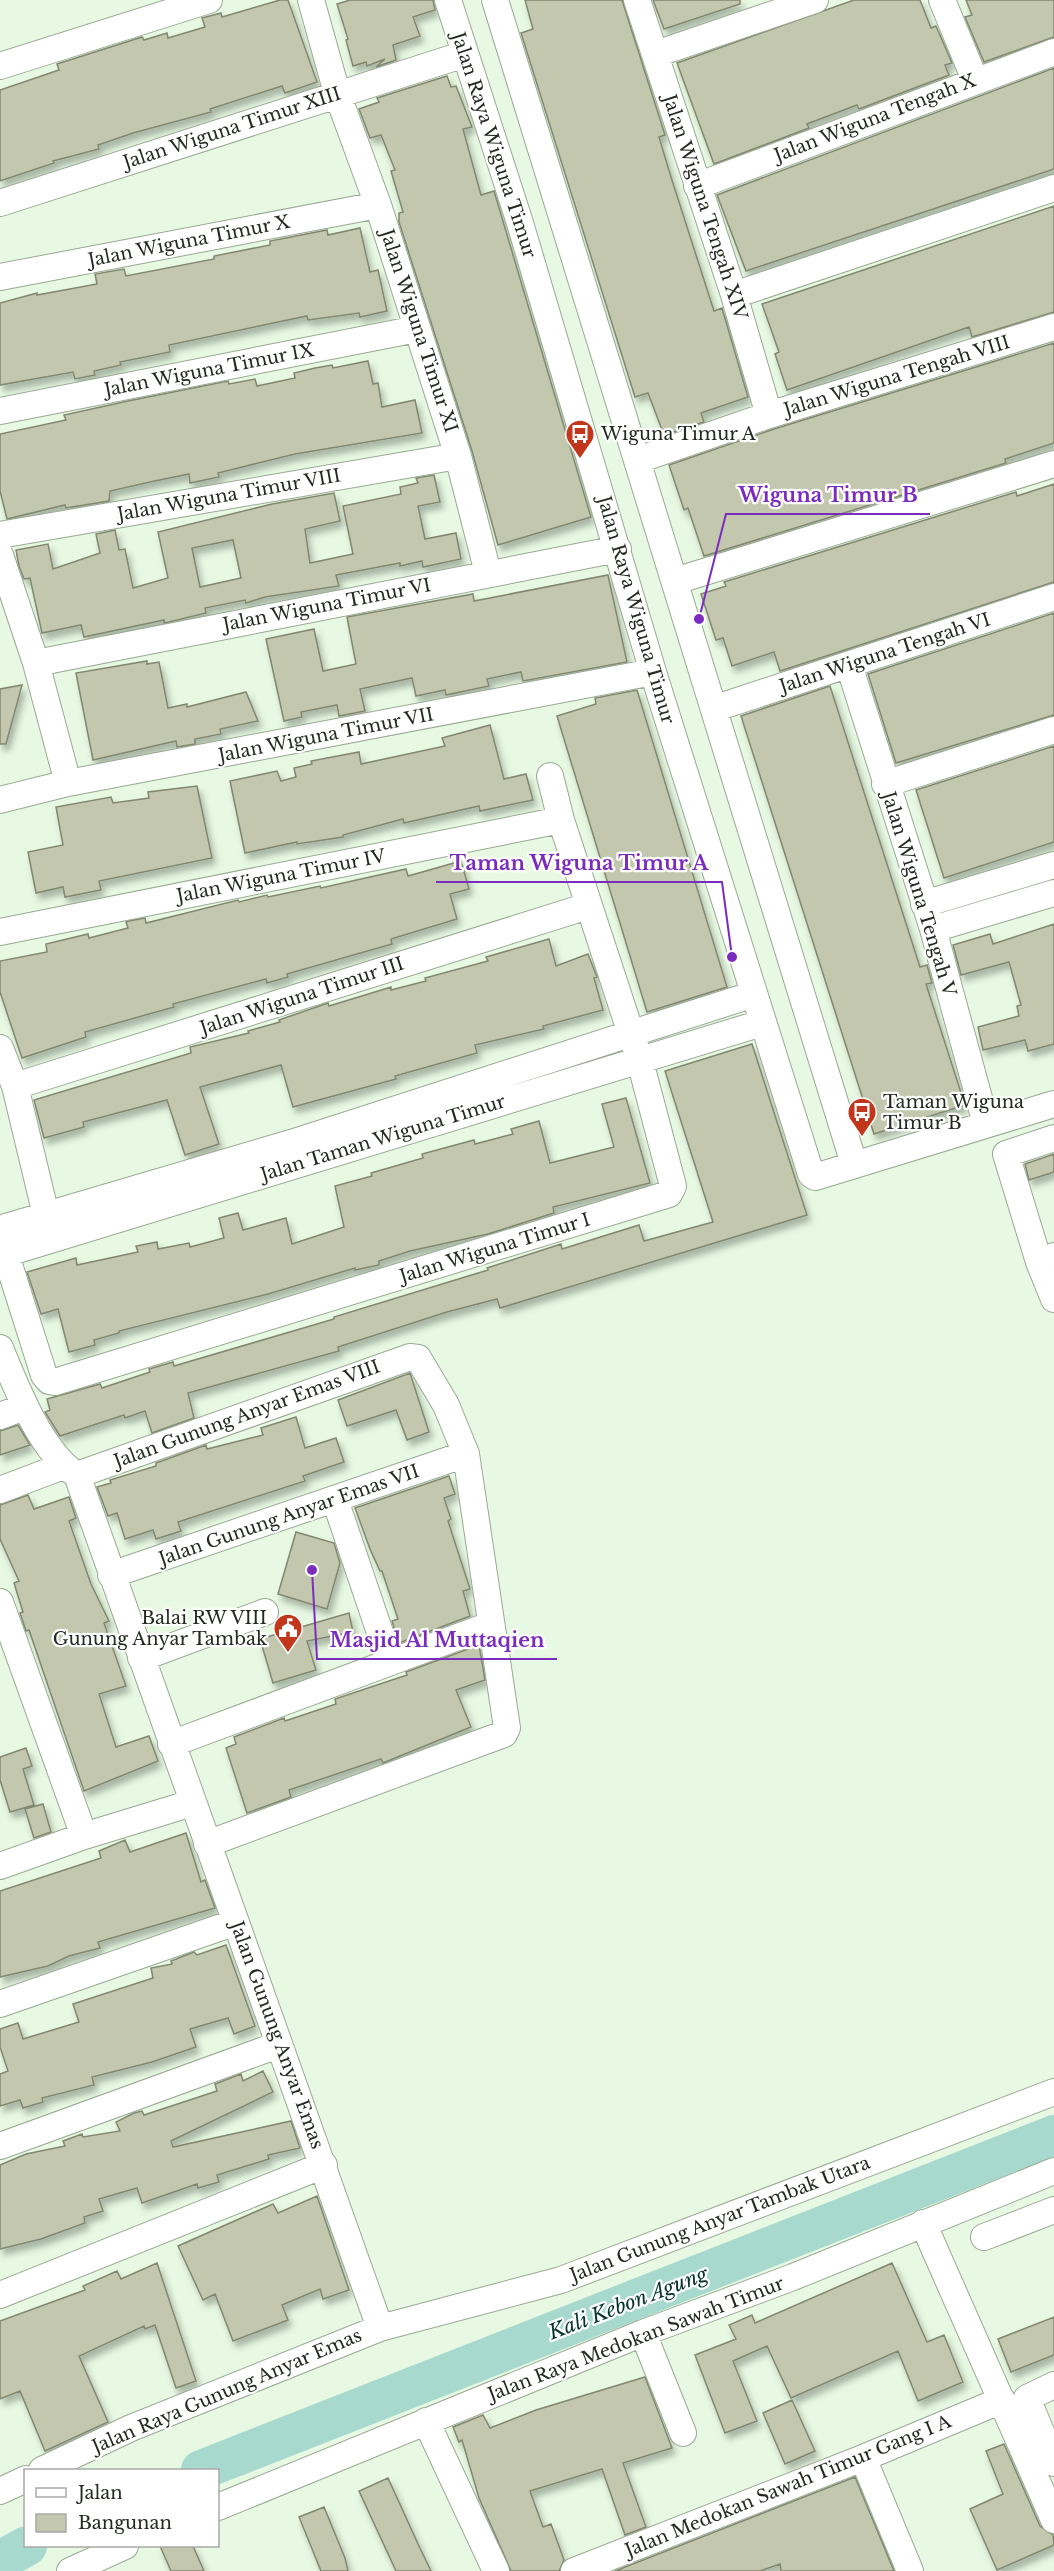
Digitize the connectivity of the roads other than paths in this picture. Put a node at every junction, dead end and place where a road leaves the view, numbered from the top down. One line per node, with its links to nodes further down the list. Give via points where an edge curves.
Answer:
1 (209, 0): 11 (street)
2 (311, 0): 13 (street, Jalan Wiguna Timur XI)
3 (448, 0): 9 (street, Jalan Raya Wiguna Timur)
4 (495, 0): 18 (street)
5 (637, 0): 10 (street, Jalan Wiguna Tengah XIV)
6 (815, 0): 10 (street)
7 (942, 0): 12 (street)
8 (1054, 52): 12 (street, Jalan Wiguna Tengah X)
9 (465, 54): 13 (street, Jalan Wiguna Timur XIII); 19 (street, Jalan Raya Wiguna Timur)
10 (656, 54): 14 (street, Jalan Wiguna Tengah XIV)
11 (0, 66)
12 (975, 80): 14 (street, Jalan Wiguna Tengah X)
13 (337, 93): 16 (street, Jalan Wiguna Timur XIII); 17 (street, Jalan Wiguna Timur XI)
14 (697, 186): 21 (street, Jalan Wiguna Tengah XIV)
15 (1054, 188): 21 (street)
16 (0, 203)
17 (378, 205): 20 (street, Jalan Wiguna Timur X); 23 (street, Jalan Wiguna Timur XI)
18 (560, 212): 19 (street); 27 (street)
19 (520, 223): 30 (street, Jalan Raya Wiguna Timur)
20 (0, 277)
21 (734, 295): 25 (street, Jalan Wiguna Tengah XIV)
22 (1054, 327): 25 (street, Jalan Wiguna Tengah VIII)
23 (417, 329): 24 (street, Jalan Wiguna Timur IX); 26 (street, Jalan Wiguna Timur XI)
24 (0, 411)
25 (770, 416): 27 (street, Jalan Wiguna Tengah VIII)
26 (458, 456): 29 (street, Jalan Wiguna Timur VIII); 32 (street, Jalan Wiguna Timur XI)
27 (638, 460): 33 (street)
28 (1054, 464): 33 (street)
29 (0, 535)
30 (618, 549): 32 (street, Jalan Wiguna Timur VI); 37 (street, Jalan Raya Wiguna Timur)
31 (0, 555): 35 (street)
32 (488, 573): 35 (street, Jalan Wiguna Timur VI)
33 (675, 581): 38 (street)
34 (1054, 597): 36 (street, Jalan Wiguna Tengah VI)
35 (36, 663): 41 (street)
36 (849, 665): 38 (street, Jalan Wiguna Tengah VI); 42 (street, Jalan Wiguna Tengah V)
37 (653, 672): 41 (street, Jalan Wiguna Timur VII); 51 (street, Jalan Raya Wiguna Timur)
38 (716, 708): 61 (street)
39 (1054, 730): 42 (street)
40 (550, 776): 44 (street, Jalan Wiguna Timur I)
41 (68, 783): 43 (street, Jalan Wiguna Timur VII)
42 (885, 784): 47 (street, Jalan Wiguna Tengah V)
43 (0, 800)
44 (561, 820): 48 (street, Jalan Wiguna Timur I); 50 (street, Jalan Wiguna Timur IV)
45 (1054, 865): 47 (street)
46 (1054, 894): 49 (street)
47 (924, 904): 49 (street, Jalan Wiguna Tengah V)
48 (588, 906): 53 (street, Jalan Wiguna Timur I); 56 (street, Jalan Wiguna Timur III)
49 (933, 929): 58 (street, Jalan Wiguna Tengah V)
50 (0, 932)
51 (754, 994): 52 (street, Jalan Raya Wiguna Timur); 53 (street, Jalan Taman Wiguna Timur)
52 (762, 1023): 55 (street, Jalan Taman Wiguna Timur); 61 (street, Jalan Raya Wiguna Timur, via 811,1174 815,1177)
53 (630, 1032): 55 (street, Jalan Wiguna Timur I); 60 (street, Jalan Taman Wiguna Timur)
54 (0, 1048): 56 (street)
55 (640, 1061): 60 (street, Jalan Taman Wiguna Timur); 63 (street, Jalan Wiguna Timur I, via 673,1186 669,1194 55,1382 44,1375)
56 (15, 1086): 62 (street)
57 (1054, 1104): 58 (street, Jalan Raya Wiguna Timur)
58 (986, 1124): 61 (street, Jalan Raya Wiguna Timur)
59 (1054, 1138): 64 (street, via 1006,1154)
60 (294, 1153): 62 (street, Jalan Taman Wiguna Timur); 63 (street, Jalan Taman Wiguna Timur)
61 (854, 1164)
62 (46, 1215): 63 (street, Jalan Taman Wiguna Timur, via 6,1227)
63 (1, 1241)
64 (1047, 1259): 65 (street)
65 (1054, 1299)
66 (0, 1348): 67 (street, Jalan Gunung Anyar Emas)
67 (24, 1407): 68 (street); 70 (street, Jalan Gunung Anyar Emas)
68 (0, 1416)
69 (466, 1454): 70 (street, Jalan Gunung Anyar Emas VIII, via 446,1405 418,1358 398,1360); 72 (street, Jalan Gunung Anyar Emas VII); 76 (street)
70 (70, 1470): 71 (street, Jalan Gunung Anyar Emas VIII); 73 (street, Jalan Gunung Anyar Emas)
71 (0, 1490)
72 (335, 1500): 73 (street, Jalan Gunung Anyar Emas VII); 78 (street)
73 (111, 1575): 77 (street, Jalan Gunung Anyar Emas)
74 (0, 1602): 81 (street)
75 (265, 1612): 77 (street)
76 (490, 1625): 78 (street); 82 (street, via 507,1728 497,1738)
77 (141, 1658): 79 (street, Jalan Gunung Anyar Emas)
78 (390, 1662): 79 (street)
79 (171, 1744): 80 (street, Jalan Gunung Anyar Emas)
80 (192, 1803): 81 (street); 82 (street, Jalan Gunung Anyar Emas)
81 (84, 1836): 83 (street)
82 (207, 1844): 84 (street, Jalan Gunung Anyar Emas)
83 (0, 1866)
84 (236, 1922): 85 (street); 86 (street, Jalan Gunung Anyar Emas)
85 (0, 2004)
86 (278, 2045): 88 (street); 89 (street, Jalan Gunung Anyar Emas)
87 (1054, 2092): 95 (street, Jalan Gunung Anyar Tambak Utara, via 561,2280)
88 (0, 2146)
89 (324, 2165): 94 (street); 95 (street, Jalan Gunung Anyar Emas)
90 (1054, 2171): 92 (street, Jalan Raya Medokan Sawah Timur)
91 (1054, 2210): 93 (street)
92 (924, 2226): 96 (street, Jalan Raya Medokan Sawah Timur); 98 (street)
93 (984, 2237)
94 (0, 2295)
95 (380, 2328): 103 (street, Jalan Raya Gunung Anyar Emas, via 131,2428)
96 (643, 2333): 99 (street, Jalan Raya Medokan Sawah Timur); 100 (street)
97 (1054, 2385): 102 (street, via 1027,2398)
98 (1002, 2400): 101 (street, Jalan Medokan Sawah Timur Gang I A); 107 (street)
99 (426, 2421): 106 (street, Jalan Raya Medokan Sawah Timur); 111 (street)
100 (683, 2433)
101 (863, 2458): 112 (street, Jalan Medokan Sawah Timur Gang I A); 113 (street)
102 (1054, 2463)
103 (44, 2469)
104 (24, 2480): 105 (street)
105 (0, 2491)
106 (219, 2507)
107 (1054, 2520)
108 (123, 2547): 109 (street)
109 (95, 2565): 110 (street)
110 (70, 2571)
111 (496, 2571)
112 (574, 2571)
113 (910, 2571)

